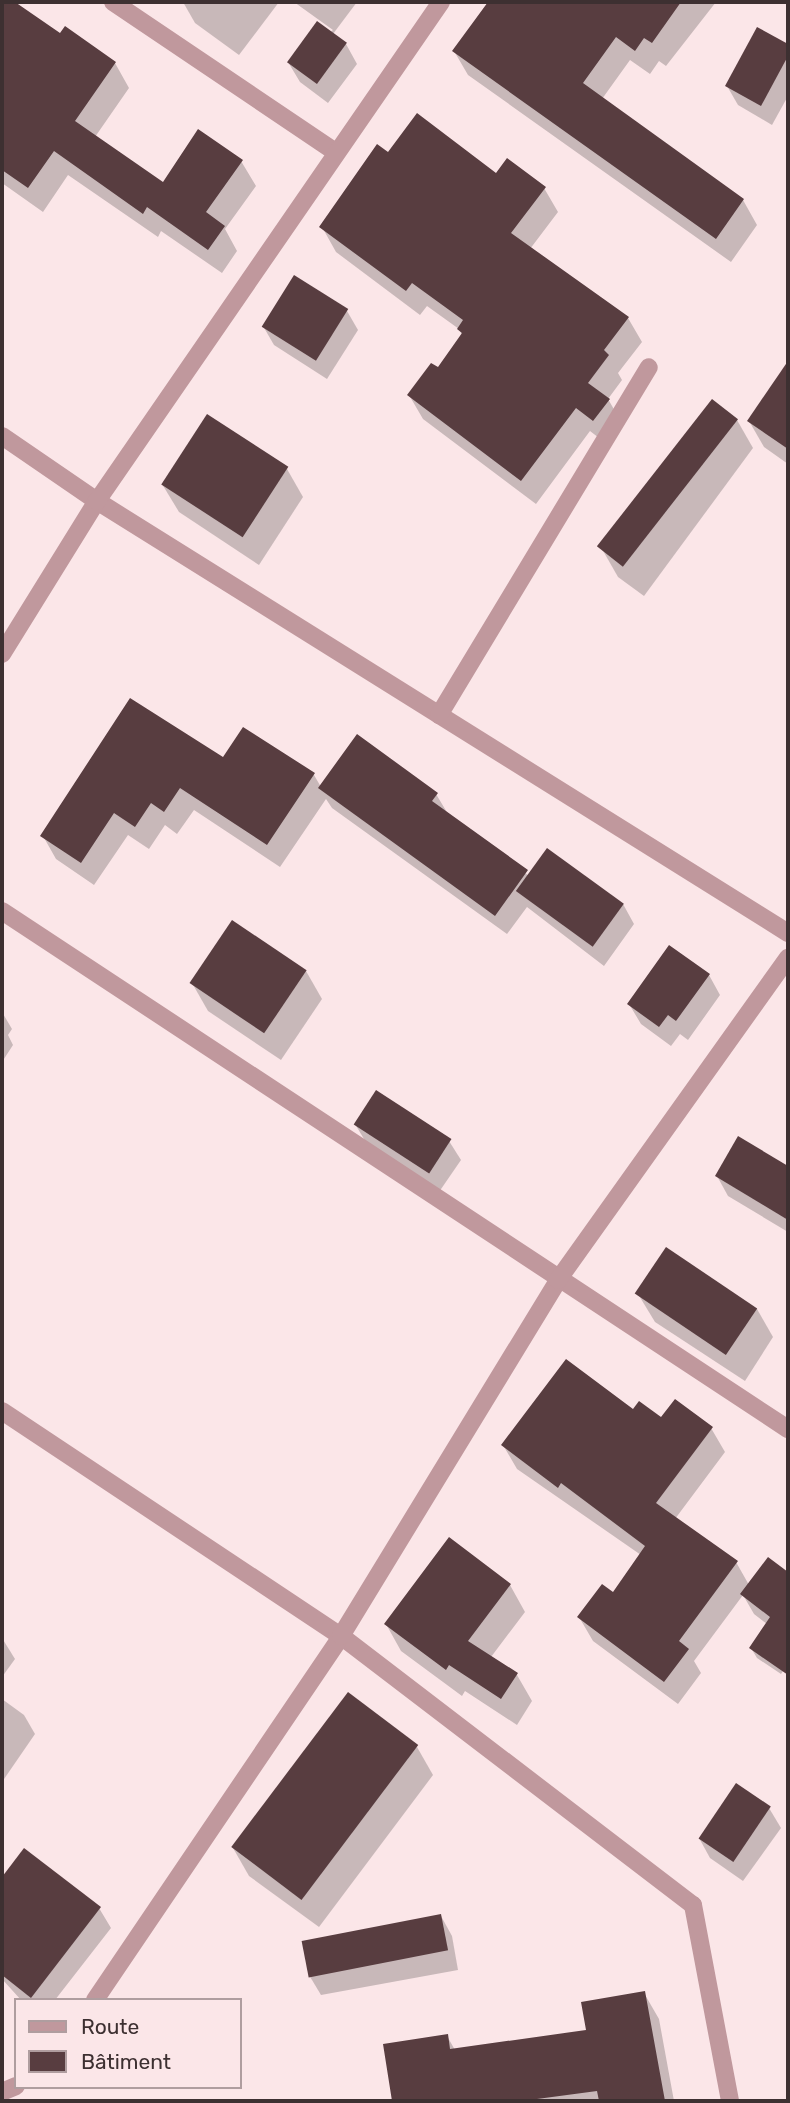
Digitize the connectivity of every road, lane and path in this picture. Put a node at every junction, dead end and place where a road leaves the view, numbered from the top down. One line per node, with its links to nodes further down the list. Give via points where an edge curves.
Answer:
1 (113, 2): 3 (street)
2 (441, 2): 3 (street)
3 (334, 151): 6 (street)
4 (649, 367): 8 (street)
5 (2, 436): 6 (street)
6 (97, 501): 7 (street); 8 (street)
7 (2, 654)
8 (439, 715): 10 (street)
9 (2, 911): 12 (street)
10 (788, 933)
11 (788, 958): 12 (street)
12 (558, 1280): 14 (street); 15 (street)
13 (2, 1411): 15 (street)
14 (788, 1429)
15 (341, 1636): 16 (street); 17 (street, via 693,1905)
16 (96, 1998)
17 (730, 2101)

